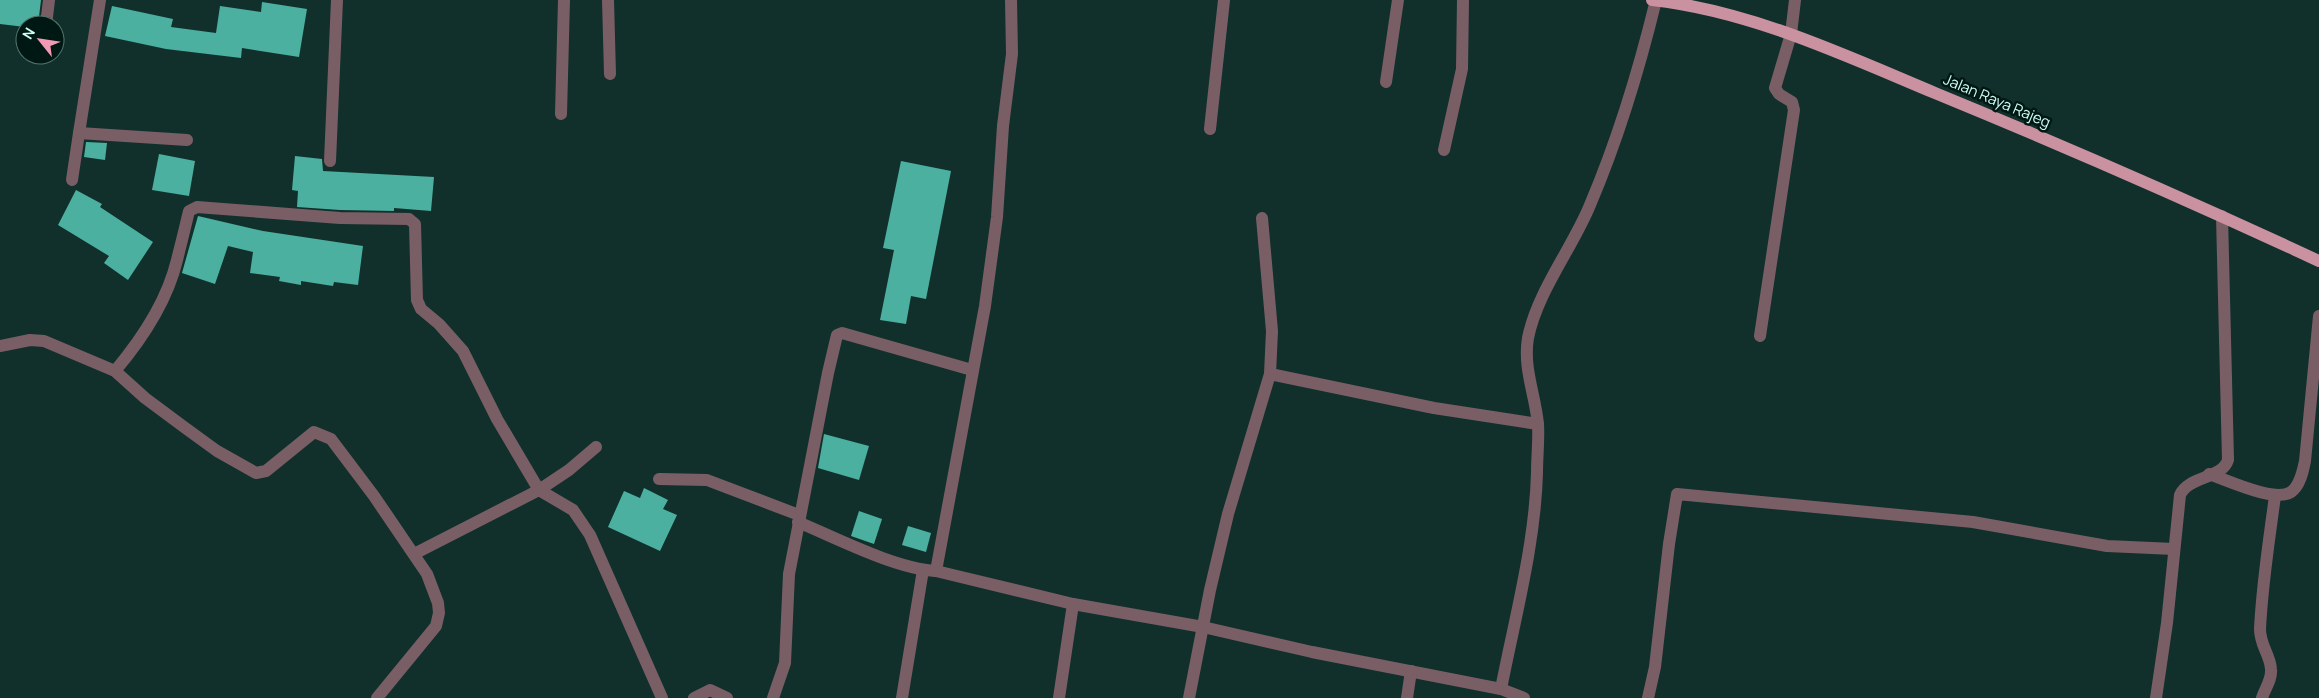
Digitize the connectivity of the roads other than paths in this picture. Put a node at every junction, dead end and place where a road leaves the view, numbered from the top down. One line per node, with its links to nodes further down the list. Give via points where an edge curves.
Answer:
1 (49, 0): 12 (street)
2 (100, 0): 18 (street)
3 (338, 0): 21 (street)
4 (564, 0): 16 (street)
5 (608, 0): 14 (street)
6 (1011, 0): 29 (street, via 1012,54 997,217 985,306)
7 (1224, 0): 17 (street)
8 (1398, 0): 15 (street)
9 (1463, 0): 20 (street, via 1462,69)
10 (1654, 0): 13 (main road, Jalan Raya Rajeg, via 1732,16); 32 (street, via 1629,102 1590,206 1541,302 1528,336 1528,376)
11 (1795, 0): 13 (street)
12 (47, 15)
13 (1791, 34): 23 (main road, Jalan Raya Rajeg, via 2070,149); 27 (street, via 1775,88 1792,102 1794,110)
14 (610, 74)
15 (1386, 82)
16 (560, 114)
17 (1210, 130)
18 (79, 133): 19 (street); 22 (street)
19 (187, 140)
20 (1444, 150)
21 (330, 161)
22 (72, 180)
23 (2222, 216): 25 (main road, Jalan Raya Rajeg); 34 (street, via 2228,460 2226,465)
24 (1262, 218): 31 (street, via 1272,331)
25 (2319, 261)
26 (2319, 316): 37 (street, via 2302,476 2291,492)
27 (1760, 336)
28 (0, 346): 30 (street, via 30,340 44,341)
29 (972, 370): 38 (street, via 839,333); 41 (street)
30 (115, 371): 36 (street, via 162,303 192,209 409,220 415,224 417,300 421,309 463,351 500,425); 40 (street, via 184,427 256,473 266,471 314,432 331,439)
31 (1270, 374): 32 (street, via 1434,408); 43 (street, via 1228,514)
32 (1538, 424): 45 (street, via 1532,534)
33 (596, 447): 36 (street)
34 (2209, 474): 37 (street); 39 (street, via 2182,491)
35 (659, 478): 38 (street, via 707,480)
36 (539, 490): 40 (street); 47 (street, via 573,510 590,535)
37 (2275, 496): 58 (street, via 2262,590 2260,632 2271,671)
38 (799, 519): 41 (street, via 884,557); 50 (street, via 789,574 785,663)
39 (2174, 549): 56 (street, via 2107,546 1973,522 1678,494 1668,544 1655,667); 57 (street)
40 (414, 554): 46 (street, via 427,574 438,603 436,626)
41 (929, 571): 42 (street); 51 (street)
42 (1073, 604): 43 (street); 52 (street)
43 (1203, 627): 44 (street); 53 (street)
44 (1412, 671): 45 (street); 54 (street)
45 (1501, 688): 55 (street)
46 (377, 698)
47 (662, 698)
48 (694, 698): 49 (street, via 710,690)
49 (727, 698)
50 (773, 698)
51 (902, 698)
52 (1059, 698)
53 (1189, 698)
54 (1408, 698)
55 (1524, 698)
56 (1648, 698)
57 (2156, 698)
58 (2262, 698)

